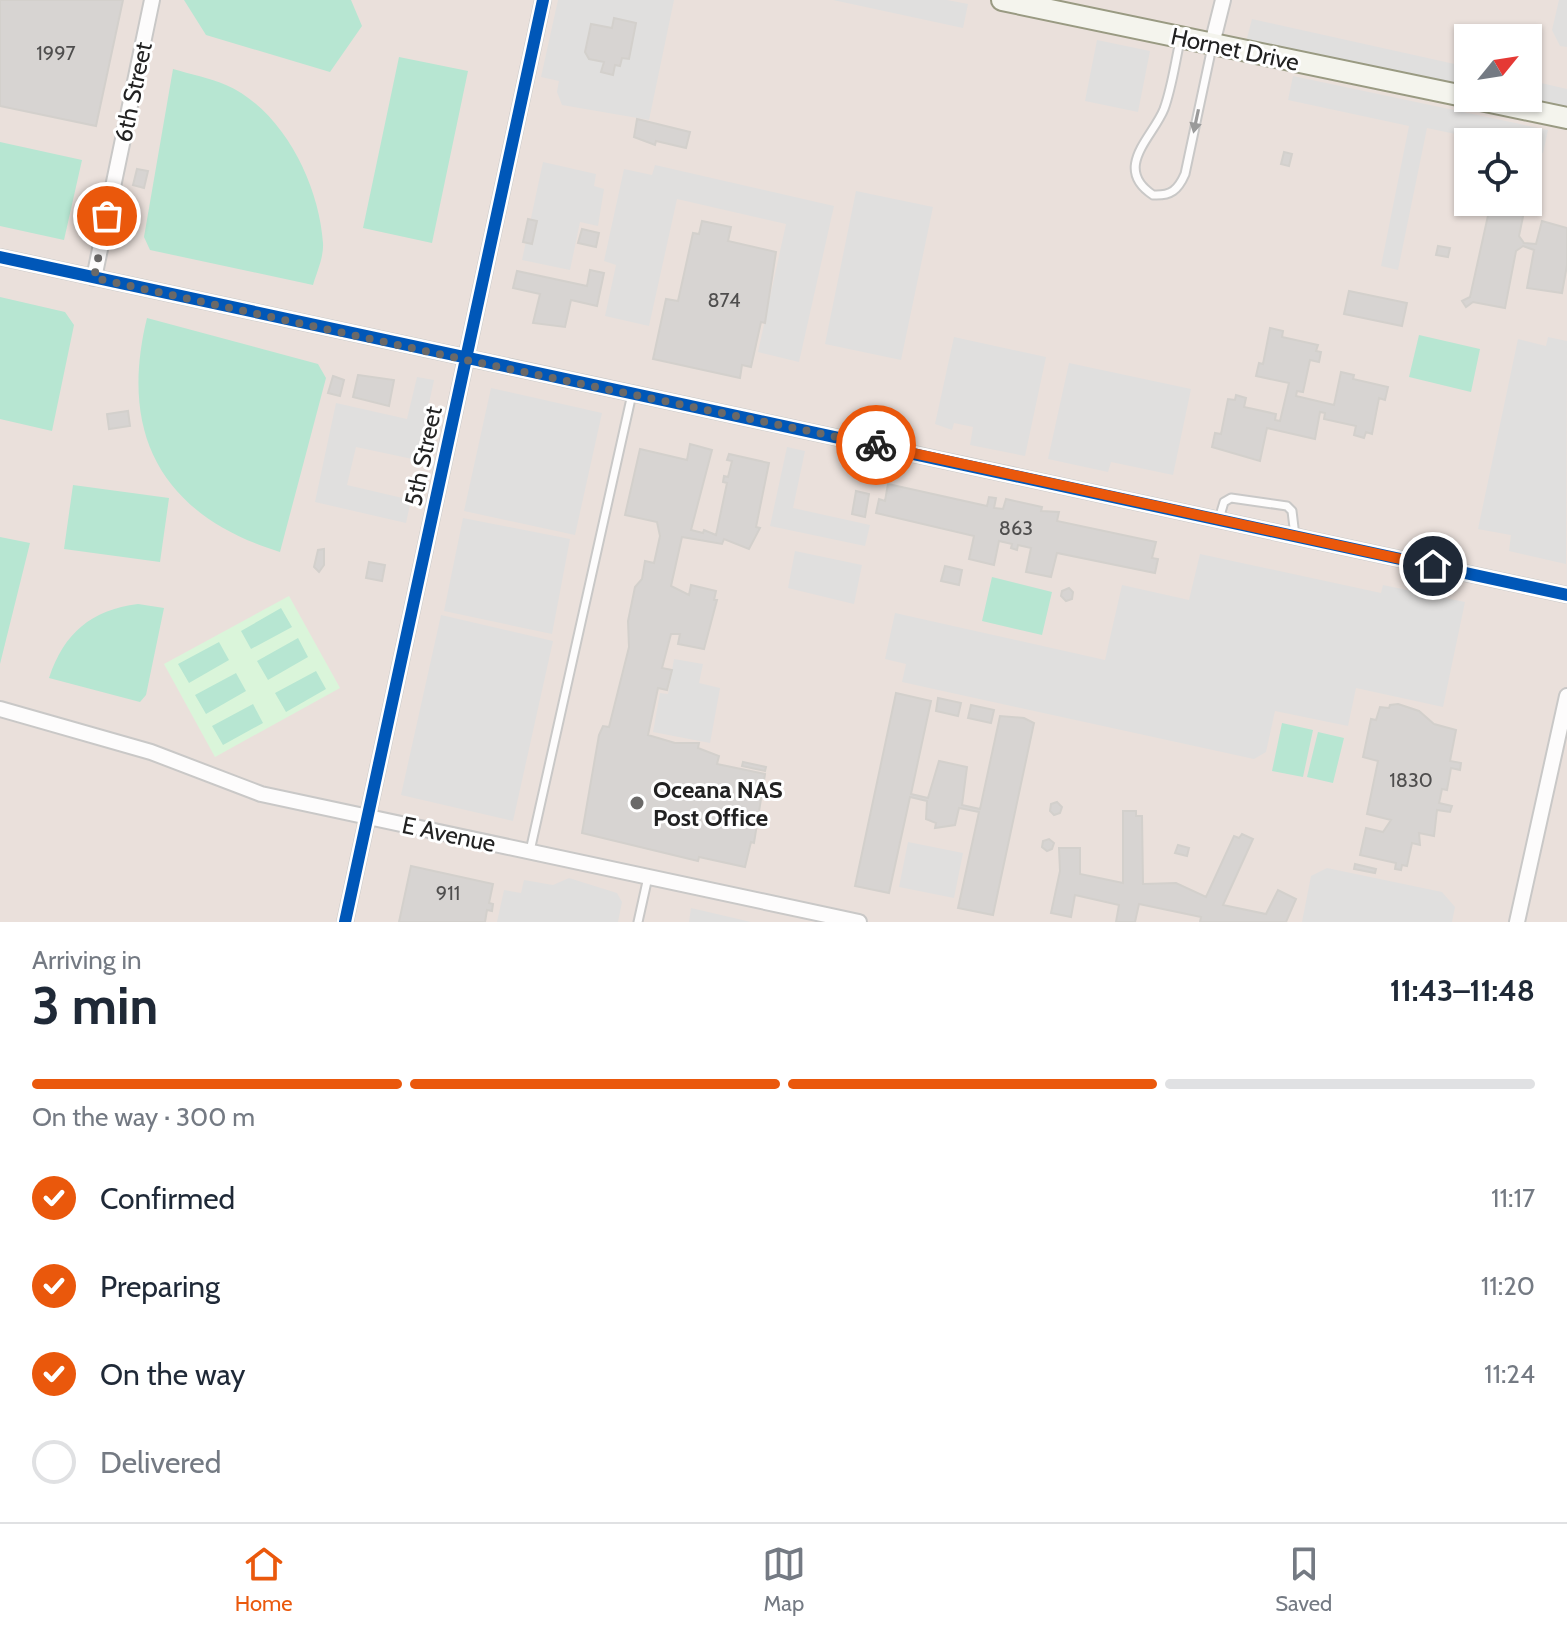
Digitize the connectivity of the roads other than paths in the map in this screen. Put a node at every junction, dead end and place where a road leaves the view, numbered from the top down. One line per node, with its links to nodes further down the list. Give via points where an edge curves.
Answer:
1 (152, 0): 11 (street, 6th Street)
2 (543, 0): 12 (street, 5th Street)
3 (1002, 0): 5 (main road, Hornet Drive)
4 (1223, 0): 6 (street)
5 (1181, 38): 6 (main road, Hornet Drive); 6 (lane, one-way to 5, via 1185,174 1175,190 1153,195 1139,183 1136,163 1145,136 1165,106)
6 (1212, 44): 7 (main road, Hornet Drive)
7 (1454, 95)
8 (1538, 112): 9 (main road, Hornet Drive)
9 (1567, 118)
10 (0, 257): 11 (street)
11 (94, 278): 12 (street)
12 (466, 360): 13 (street); 19 (street, 5th Street)
13 (633, 392): 14 (street); 20 (lane)
14 (1219, 519): 15 (street); 15 (lane, via 1224,502 1231,498 1287,506)
15 (1295, 536): 16 (street)
16 (1567, 595)
17 (1567, 696): 25 (street)
18 (0, 709): 19 (street, E Avenue, via 151,752 261,794)
19 (369, 817): 20 (street, E Avenue); 22 (street, 5th Street)
20 (530, 851): 21 (street, E Avenue)
21 (648, 877): 23 (lane); 24 (street, E Avenue)
22 (345, 922)
23 (638, 922)
24 (859, 922)
25 (1517, 922)

